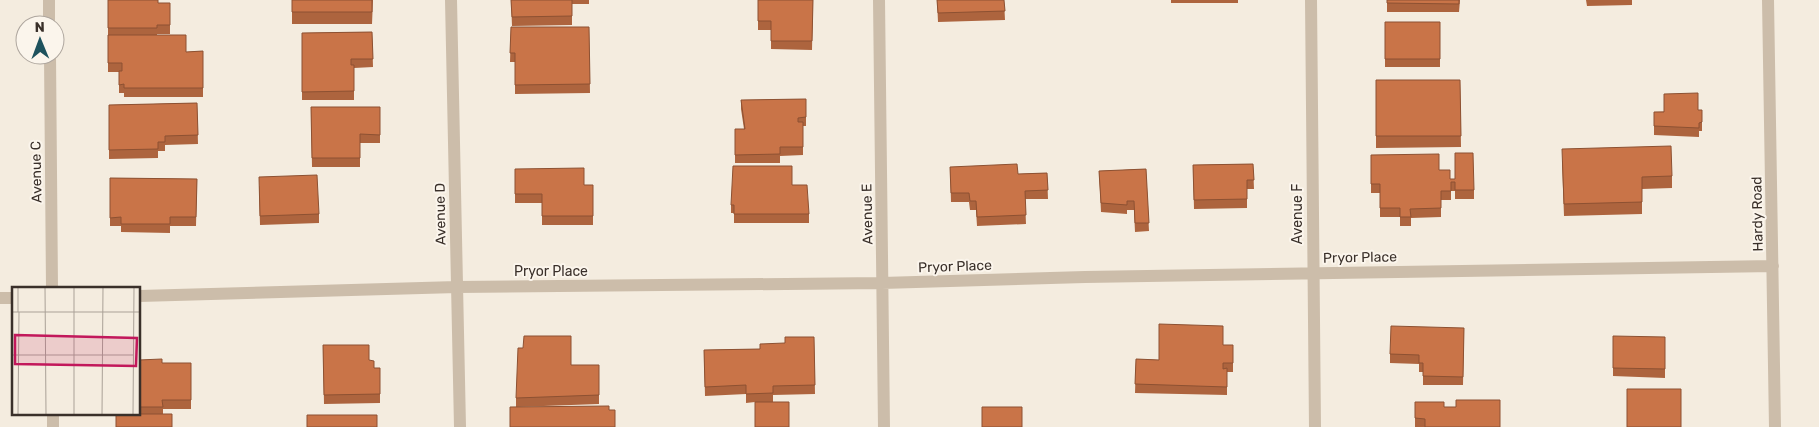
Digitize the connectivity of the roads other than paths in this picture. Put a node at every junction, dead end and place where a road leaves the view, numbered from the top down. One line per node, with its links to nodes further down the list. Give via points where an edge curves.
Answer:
1 (49, 0): 6 (street)
2 (451, 0): 12 (street, Avenue D)
3 (879, 0): 10 (street, Avenue E)
4 (1311, 0): 9 (street, Avenue F)
5 (1768, 0): 8 (street, Hardy Road)
6 (49, 15)
7 (50, 65): 11 (street, Avenue C)
8 (1773, 266): 9 (street, Pryor Place); 19 (street, Hardy Road)
9 (1313, 273): 10 (street, Pryor Place); 18 (street, Avenue F)
10 (882, 283): 12 (street, Pryor Place); 17 (street, Avenue E)
11 (52, 287)
12 (457, 287): 13 (street, Pryor Place); 16 (street, Avenue D)
13 (140, 296)
14 (53, 414): 15 (street)
15 (53, 427)
16 (460, 427)
17 (884, 427)
18 (1315, 427)
19 (1774, 427)

